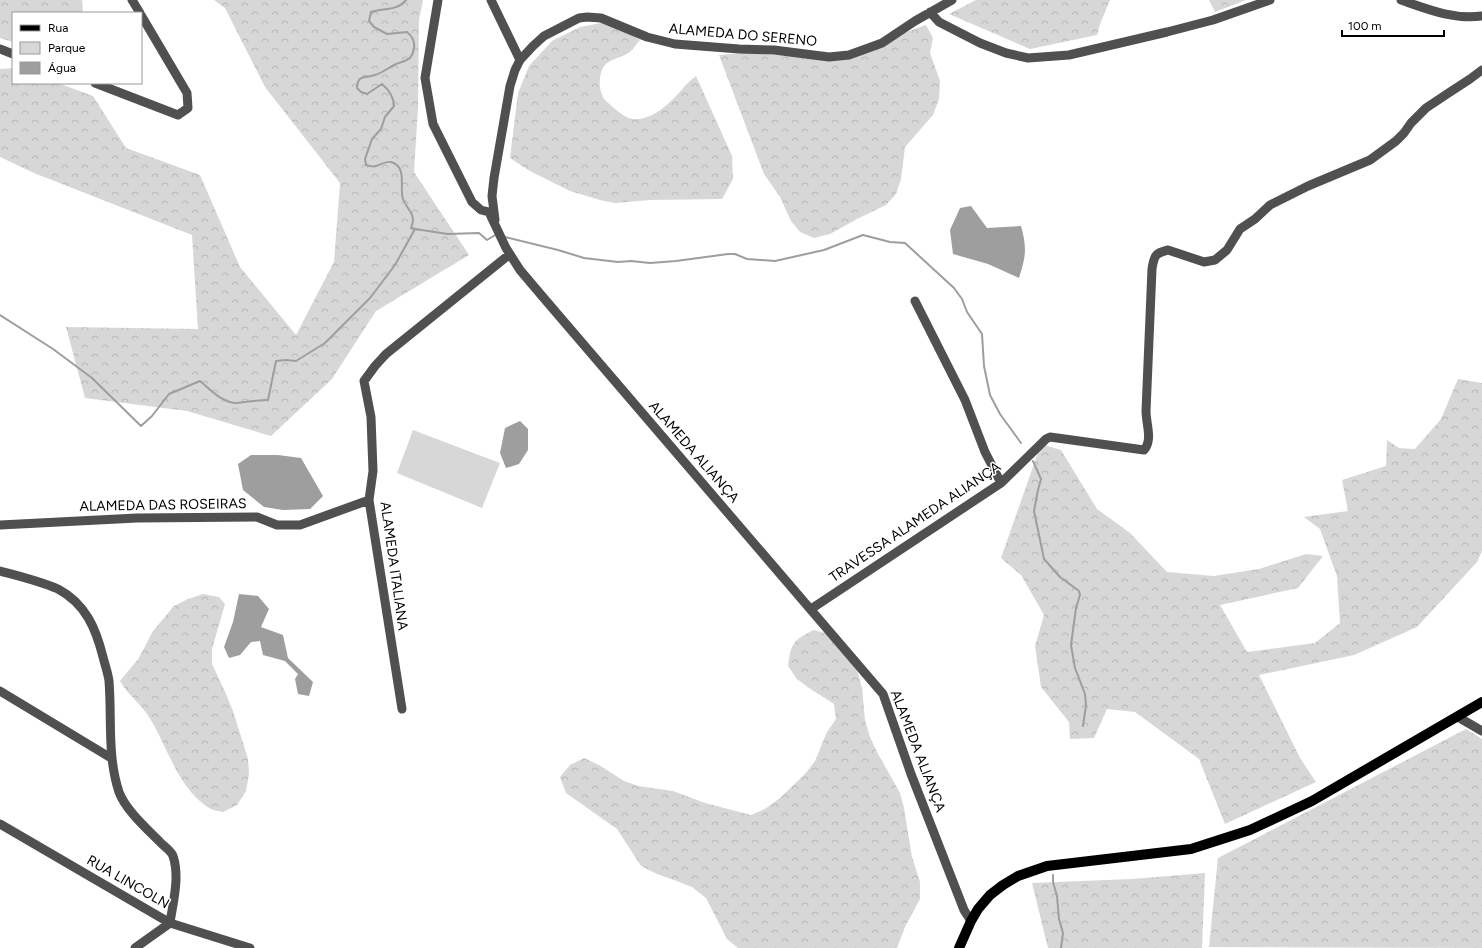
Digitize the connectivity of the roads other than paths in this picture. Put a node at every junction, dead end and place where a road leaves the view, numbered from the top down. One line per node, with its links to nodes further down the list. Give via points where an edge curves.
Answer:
1 (132, 0): 7 (street)
2 (438, 0): 16 (street, ALAMEDA ALIANÇA, via 425,78 433,124 472,202 481,210 489,212)
3 (491, 0): 13 (street)
4 (952, 0): 8 (street, ALAMEDA DO SERENO)
5 (1270, 0): 8 (street, via 1213,20 1167,32 1069,54 1028,58 980,43 939,22)
6 (1401, 0): 9 (street, via 1437,12 1458,16)
7 (139, 12)
8 (930, 12): 13 (street, ALAMEDA DO SERENO, via 882,43 850,55 829,57 780,50 690,46 664,42 601,18 587,17 579,18 544,36)
9 (1482, 16)
10 (142, 17): 15 (street, via 188,94 188,108 178,115)
11 (0, 49): 12 (street)
12 (12, 54)
13 (520, 60): 16 (street, ALAMEDA DO SERENO, via 510,86 493,184 492,196)
14 (1482, 70): 19 (street, TRAVESSA ALAMEDA ALIANÇA, via 1426,108 1396,141 1370,160 1270,205 1240,229 1227,250 1215,260 1204,262 1168,250 1156,255 1152,269 1148,353 1148,446 1144,450 1050,437 1042,441)
15 (98, 84)
16 (497, 231): 17 (street, ALAMEDA ALIANÇA)
17 (508, 251): 20 (street, ALAMEDA ITALIANA, via 386,354 364,381 371,417 374,471); 23 (street, ALAMEDA ALIANÇA, via 542,296)
18 (915, 301): 19 (street, via 965,400 985,452)
19 (1001, 483): 23 (street, TRAVESSA ALAMEDA ALIANÇA)
20 (369, 500): 21 (street, ALAMEDA DAS ROSEIRAS, via 300,525 277,525 257,517 137,518); 26 (street, ALAMEDA ITALIANA)
21 (0, 525)
22 (0, 571): 29 (street, via 58,590 74,600 89,617 98,637 109,680)
23 (811, 609): 31 (street, ALAMEDA ALIANÇA, via 883,694 911,774 964,910)
24 (0, 690): 29 (street)
25 (1482, 702): 27 (main road)
26 (402, 709)
27 (1458, 717): 28 (street); 31 (main road, via 1312,801 1250,830 1191,849 1047,866 1030,871 990,895)
28 (1482, 731)
29 (112, 758): 32 (street, via 119,794 127,807 173,854 176,880)
30 (0, 824): 32 (street, RUA LINCOLN)
31 (971, 921): 35 (main road)
32 (170, 922): 33 (street); 34 (street, RUA LINCOLN)
33 (135, 948)
34 (250, 948)
35 (959, 948)

